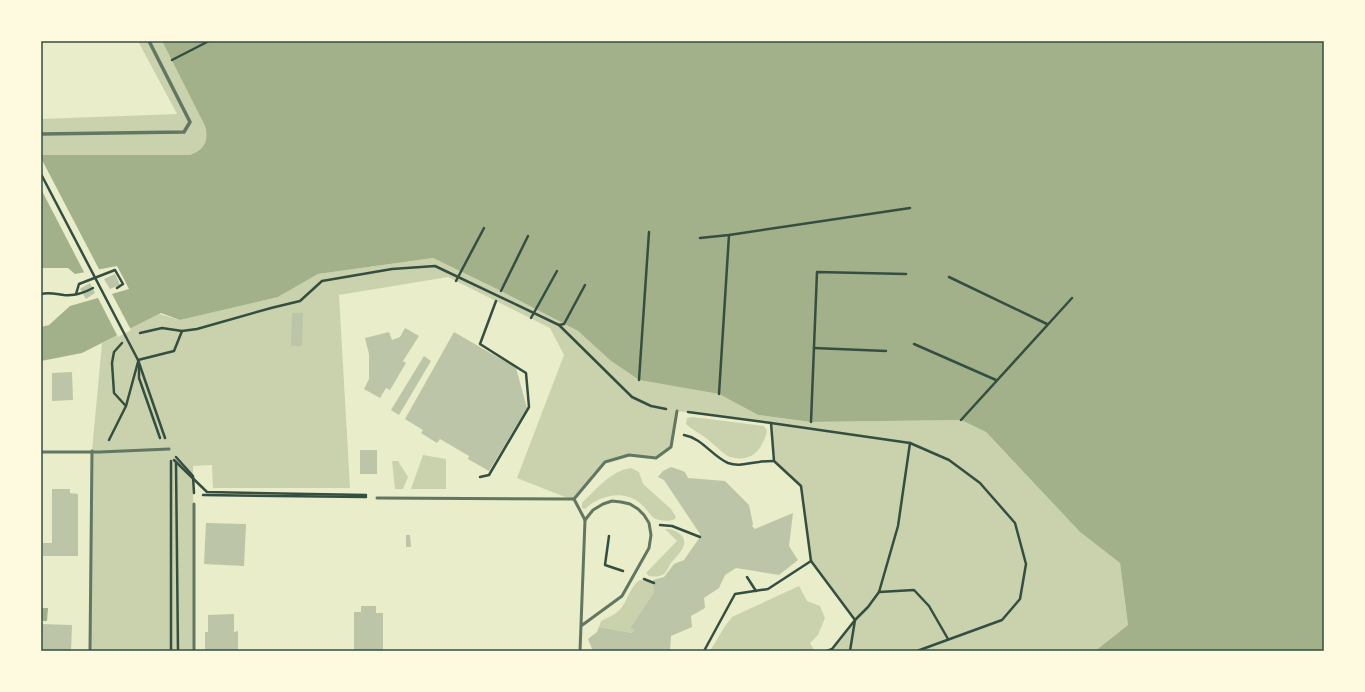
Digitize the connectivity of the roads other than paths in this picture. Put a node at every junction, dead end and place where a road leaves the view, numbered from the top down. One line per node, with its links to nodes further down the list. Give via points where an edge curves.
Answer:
1 (149, 41): 2 (street, via 190,122 184,132)
2 (41, 134)
3 (677, 411): 8 (lane, via 671,447 656,458 629,455 604,462)
4 (169, 449): 5 (lane)
5 (92, 451): 6 (lane); 12 (lane)
6 (41, 452)
7 (377, 498): 8 (lane)
8 (574, 499): 10 (lane)
9 (194, 504): 13 (lane)
10 (585, 520): 11 (lane); 11 (lane, via 593,510 612,501 630,504 644,515 649,523 651,535 649,548 622,596)
11 (582, 626): 14 (lane)
12 (90, 651)
13 (194, 651)
14 (580, 651)

